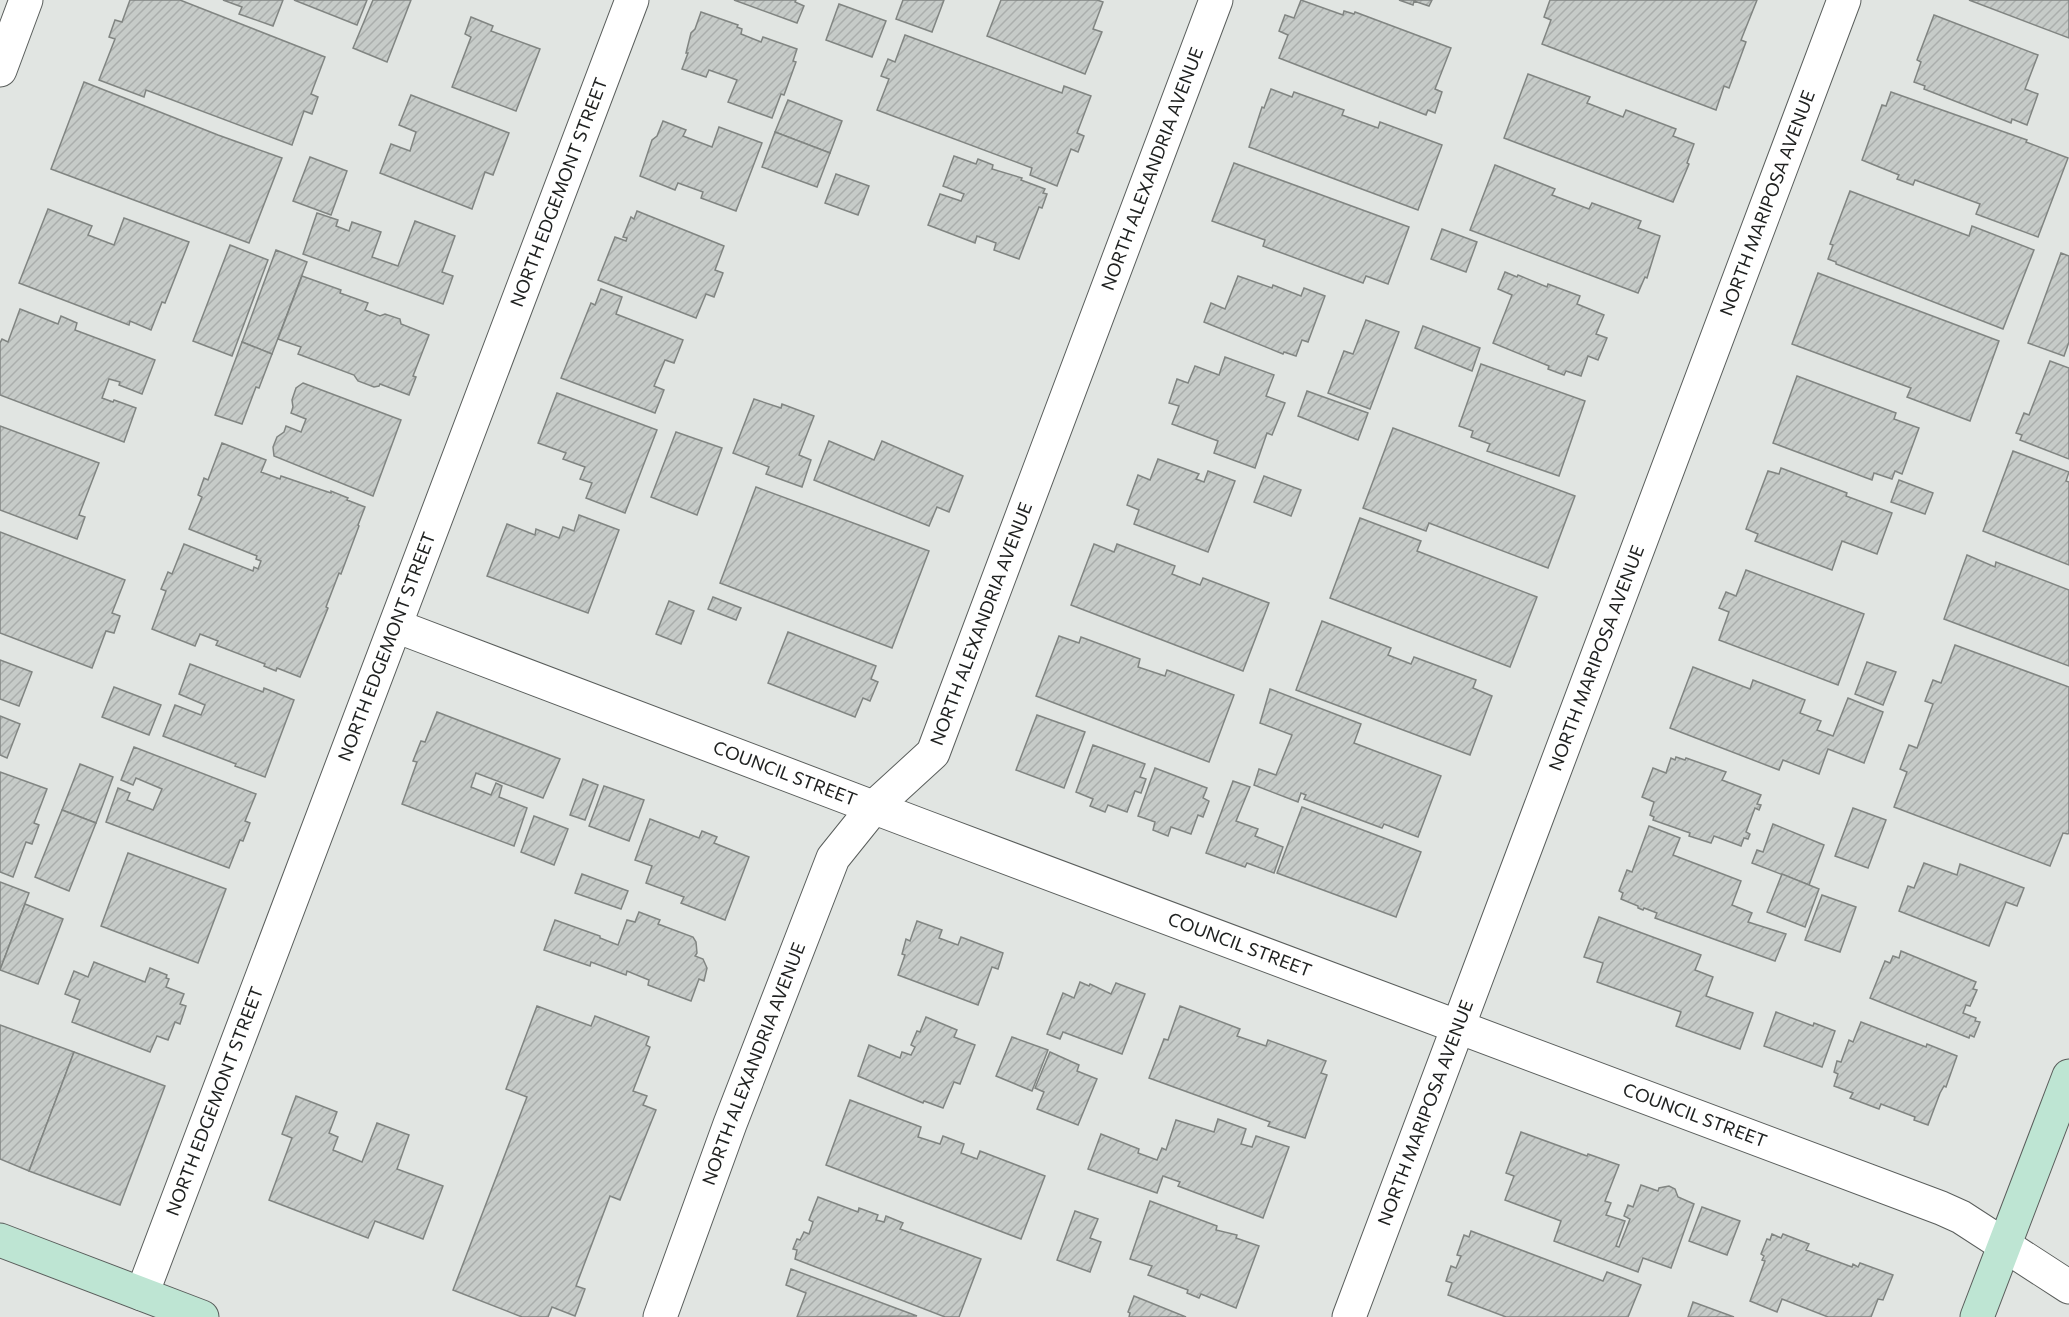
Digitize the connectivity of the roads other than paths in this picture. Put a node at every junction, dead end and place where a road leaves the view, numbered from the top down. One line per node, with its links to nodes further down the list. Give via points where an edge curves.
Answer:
1 (26, 0): 5 (street)
2 (632, 0): 6 (street, NORTH EDGEMONT STREET)
3 (1216, 0): 7 (street, NORTH ALEXANDRIA AVENUE, via 933,753)
4 (1844, 0): 8 (street, NORTH MARIPOSA AVENUE)
5 (0, 70)
6 (396, 626): 7 (street, COUNCIL STREET); 13 (street, NORTH EDGEMONT STREET)
7 (874, 807): 8 (street, COUNCIL STREET); 15 (street, NORTH ALEXANDRIA AVENUE, via 833,858)
8 (1458, 1026): 11 (street, COUNCIL STREET, via 1941,1208); 16 (street, NORTH MARIPOSA AVENUE)
9 (2069, 1076): 11 (main road)
10 (0, 1240): 13 (main road)
11 (2004, 1246): 12 (street, COUNCIL STREET); 17 (main road)
12 (2069, 1287)
13 (142, 1294): 14 (main road)
14 (202, 1317)
15 (660, 1317)
16 (1348, 1317)
17 (1977, 1317)

